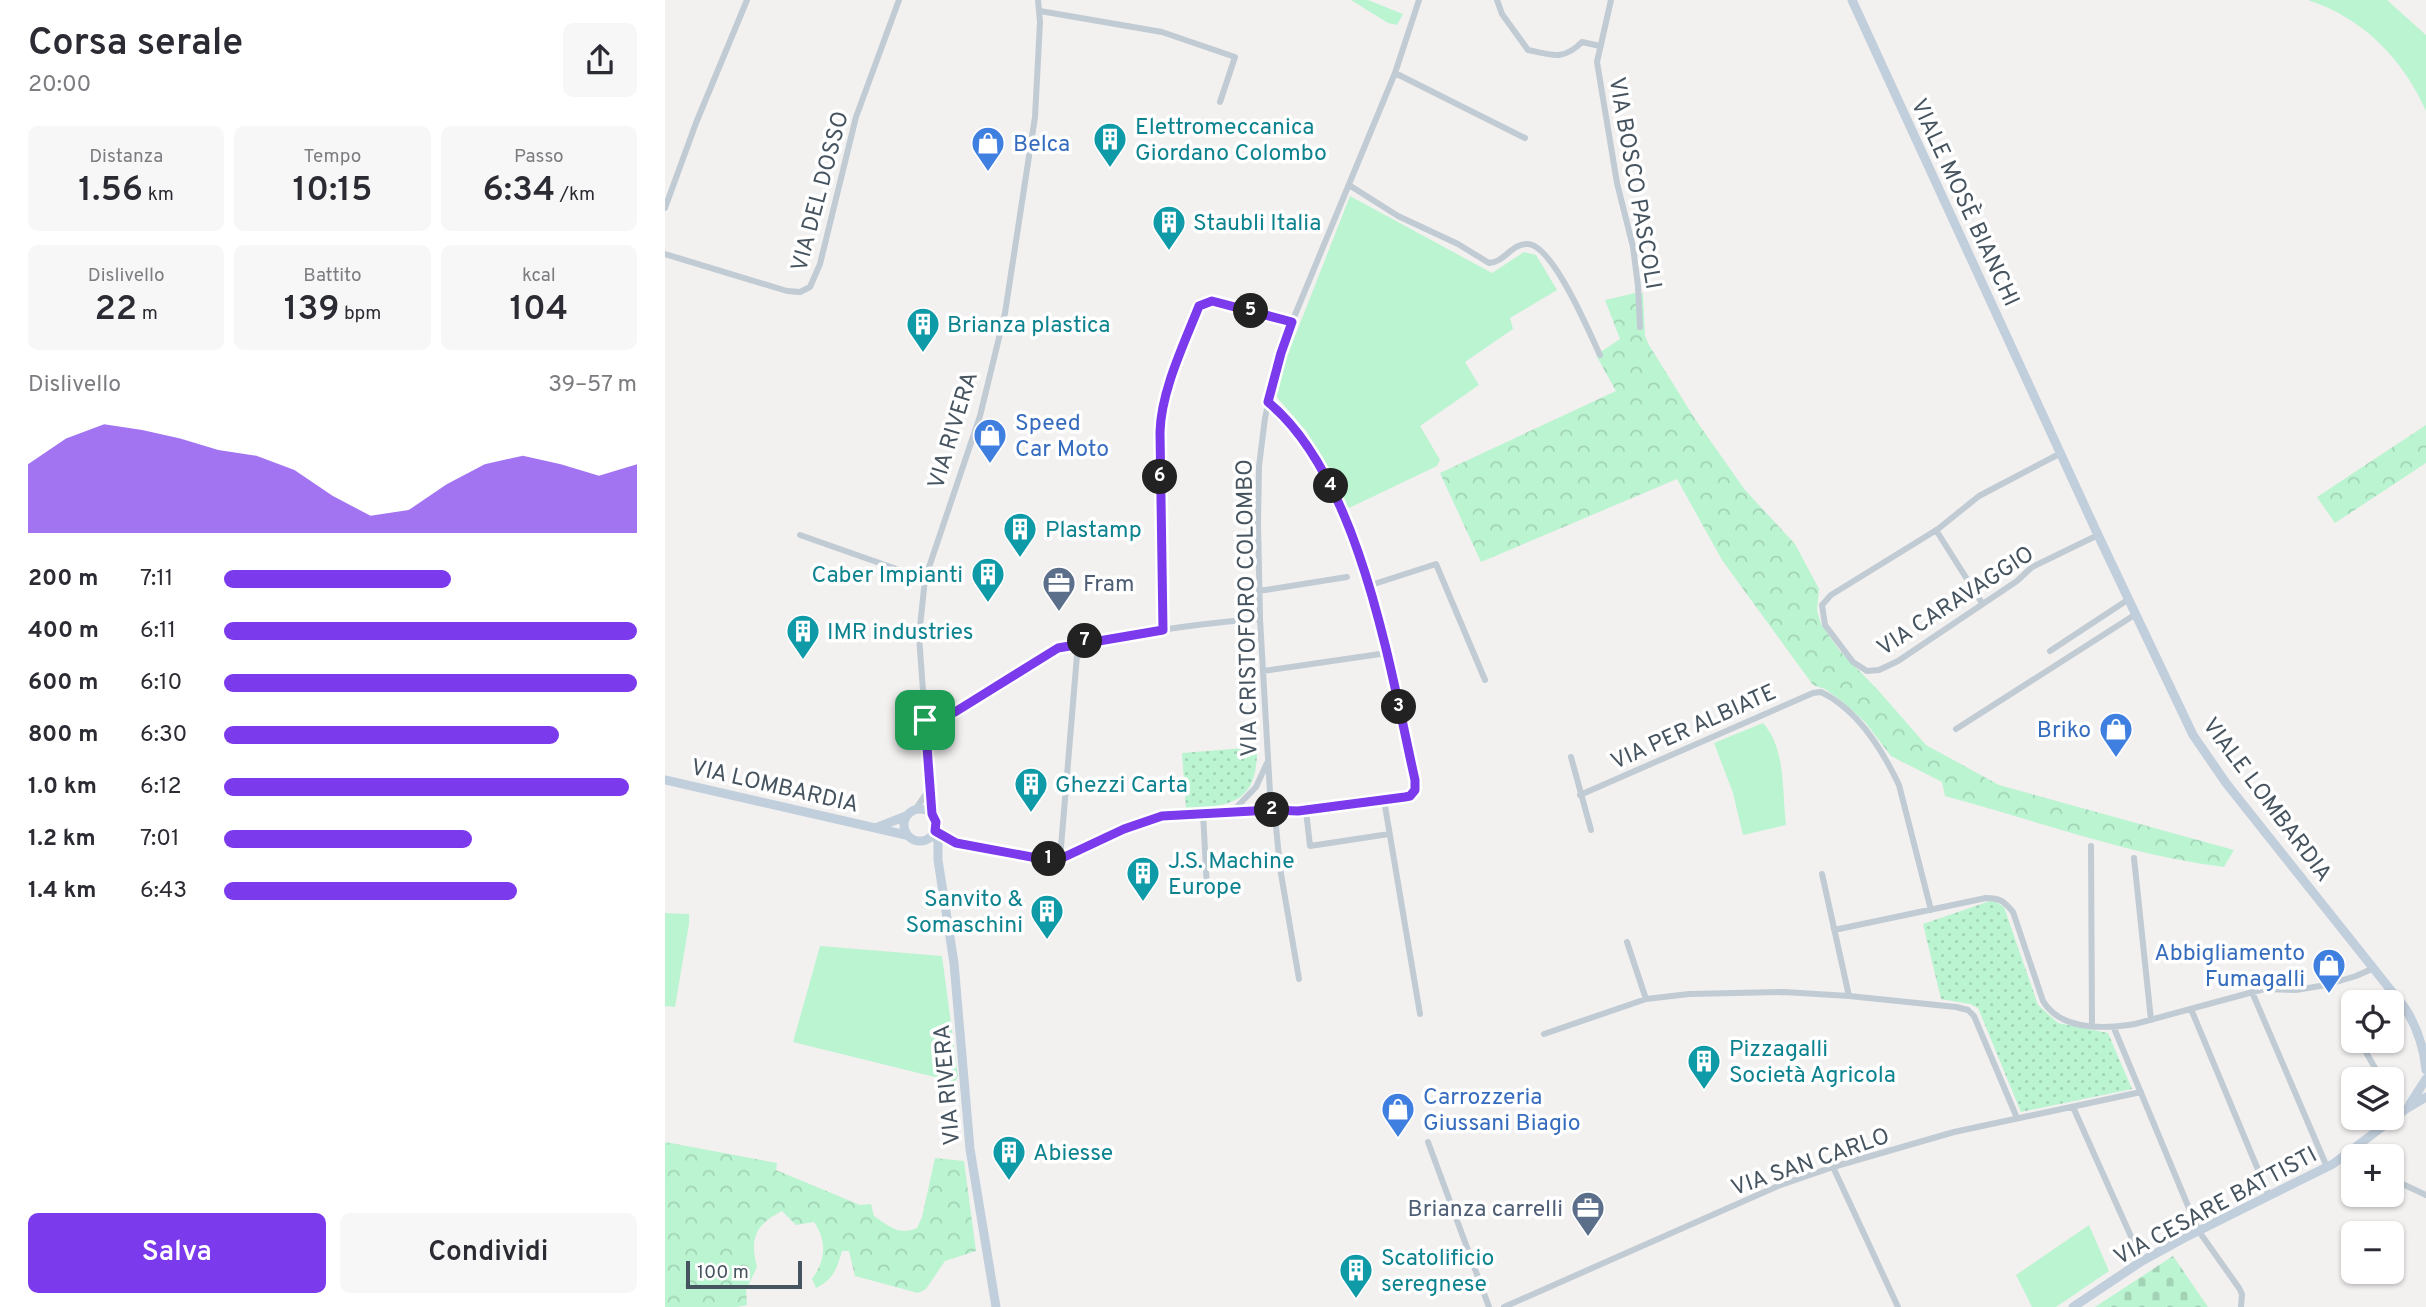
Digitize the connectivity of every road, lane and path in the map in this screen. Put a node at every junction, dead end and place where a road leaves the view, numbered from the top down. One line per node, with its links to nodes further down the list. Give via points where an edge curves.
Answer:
1 (747, 0): 14 (street)
2 (899, 0): 15 (street, VIA DEL DOSSO, via 856,117 817,277 810,288 787,291)
3 (1038, 0): 8 (street, VIA RIVERA)
4 (1419, 0): 10 (street, VIA CRISTOFORO COLOMBO)
5 (1497, 0): 9 (street, VIA BOSCO PASCOLI, via 1528,50 1559,56 1582,42)
6 (1611, 0): 9 (street, VIA BOSCO PASCOLI)
7 (1852, 0): 20 (street, VIALE MOSÈ BIANCHI)
8 (1040, 11): 11 (street, via 1161,32 1235,57); 26 (street, VIA RIVERA, via 1032,139 1005,313 980,415)
9 (1600, 46): 17 (street, VIA BOSCO PASCOLI, via 1597,62 1617,184 1633,247)
10 (1395, 73): 12 (street); 13 (street, VIA CRISTOFORO COLOMBO)
11 (1220, 102)
12 (1525, 138)
13 (1349, 184): 16 (street, VIA CRISTOFORO COLOMBO); 18 (street, via 1398,216 1489,263 1499,261 1515,247 1534,244 1567,288)
14 (665, 208)
15 (665, 254)
16 (1292, 322): 19 (street, VIA CRISTOFORO COLOMBO); 33 (street, via 1220,302 1199,306 1160,424)
17 (1640, 327)
18 (1600, 355)
19 (1268, 402): 27 (street, via 1301,438 1327,478); 28 (street, VIA CRISTOFORO COLOMBO, via 1258,483)
20 (2046, 420): 21 (street, VIALE LOMBARDIA)
21 (2061, 453): 22 (street, via 1979,496); 24 (street, VIALE LOMBARDIA)
22 (1936, 530): 30 (street); 30 (street, VIA CARAVAGGIO, via 1831,595 1822,605 1825,625 1853,662 1867,671 1879,670)
23 (800, 535): 26 (street)
24 (2098, 535): 29 (street, VIALE LOMBARDIA); 30 (street, VIA CARAVAGGIO, via 2032,567)
25 (1347, 577): 28 (street)
26 (925, 579): 39 (street, VIA RIVERA, via 919,636)
27 (1368, 586): 36 (street); 38 (street, via 1436,564)
28 (1259, 591): 32 (street, VIA CRISTOFORO COLOMBO)
29 (2129, 599): 31 (street, VIALE LOMBARDIA); 35 (street)
30 (1982, 603)
31 (2136, 614): 40 (street); 70 (street, VIALE LOMBARDIA, via 2202,749)
32 (1260, 620): 33 (street); 37 (street, VIA CRISTOFORO COLOMBO)
33 (1163, 630): 34 (street)
34 (1078, 643): 39 (street, via 1045,654 955,712); 64 (street)
35 (2049, 651)
36 (1387, 653): 37 (street); 46 (street, via 1415,780 1410,796)
37 (1263, 670): 42 (street, VIA CRISTOFORO COLOMBO)
38 (1485, 680)
39 (925, 720): 44 (street, VIA RIVERA)
40 (1956, 729)
41 (1571, 757): 45 (street)
42 (1268, 762): 48 (street); 51 (street, VIA CRISTOFORO COLOMBO, via 1256,787)
43 (665, 780): 54 (street, VIA LOMBARDIA)
44 (930, 788): 47 (street); 52 (street, VIA RIVERA)
45 (1580, 795): 55 (street); 67 (street, VIA PER ALBIATE, via 1821,692 1861,724 1893,772)
46 (1384, 800): 49 (street); 57 (street)
47 (915, 810): 52 (street); 53 (street)
48 (1271, 810): 49 (street); 51 (street); 71 (street)
49 (1306, 811): 57 (street, via 1310,846)
50 (1203, 813): 51 (street); 64 (street, via 1153,818); 66 (street)
51 (1232, 813)
52 (932, 814): 56 (street)
53 (906, 816): 54 (street, VIA LOMBARDIA); 58 (street, via 903,826)
54 (877, 828): 58 (street, VIA LOMBARDIA)
55 (1591, 830)
56 (934, 832): 59 (street); 60 (street); 62 (street, VIA RIVERA)
57 (1389, 834): 76 (street)
58 (907, 835): 59 (street)
59 (920, 842): 62 (street)
60 (956, 843): 62 (street, via 945,845); 64 (street)
61 (2091, 846): 78 (street)
62 (938, 858): 100 (street, VIA RIVERA, via 955,975 970,1149)
63 (2134, 858): 77 (street)
64 (1060, 859)
65 (1822, 874): 68 (street)
66 (1207, 888)
67 (1931, 910): 68 (street); 78 (street, via 1986,898 2005,902 2013,912 2049,1010 2066,1021)
68 (1834, 930): 73 (street)
69 (1627, 942): 74 (street)
70 (2374, 968): 72 (street, via 2296,990); 80 (street, VIALE LOMBARDIA)
71 (1299, 979)
72 (2252, 992): 75 (street); 94 (street)
73 (1849, 996): 74 (street, via 1730,992); 88 (street, via 1968,1010)
74 (1646, 999): 81 (street)
75 (2191, 1009): 77 (street); 97 (street)
76 (1420, 1014)
77 (2151, 1020): 79 (street)
78 (2092, 1026): 79 (street)
79 (2114, 1028): 84 (street)
80 (2417, 1031): 82 (street, VIALE LOMBARDIA); 83 (street, VIALE LOMBARDIA)
81 (1545, 1034)
82 (2426, 1044)
83 (2426, 1076): 87 (street, VIA CESARE BATTISTI)
84 (2141, 1092): 86 (street, VIA SAN CARLO); 98 (street)
85 (2426, 1097): 87 (street, VIA CESARE BATTISTI)
86 (2073, 1107): 88 (street, VIA SAN CARLO); 99 (street)
87 (2404, 1111)
88 (2017, 1118): 93 (street, VIA SAN CARLO)
89 (2382, 1130): 91 (street, VIA CESARE BATTISTI)
90 (1428, 1142): 101 (street)
91 (2365, 1144)
92 (2341, 1161): 94 (street, VIA CESARE BATTISTI)
93 (1833, 1167): 102 (street, VIA SAN CARLO, via 1778,1186); 103 (street)
94 (2327, 1167): 97 (street, VIA CESARE BATTISTI)
95 (2404, 1185): 96 (street)
96 (2426, 1195)
97 (2269, 1196): 98 (street, VIA CESARE BATTISTI)
98 (2198, 1230): 99 (street, VIA CESARE BATTISTI); 105 (street, via 2239,1288)
99 (2143, 1261): 104 (street, VIA CESARE BATTISTI)
100 (996, 1307)
101 (1489, 1307)
102 (1504, 1307)
103 (1898, 1307)
104 (2073, 1307)
105 (2241, 1307)

